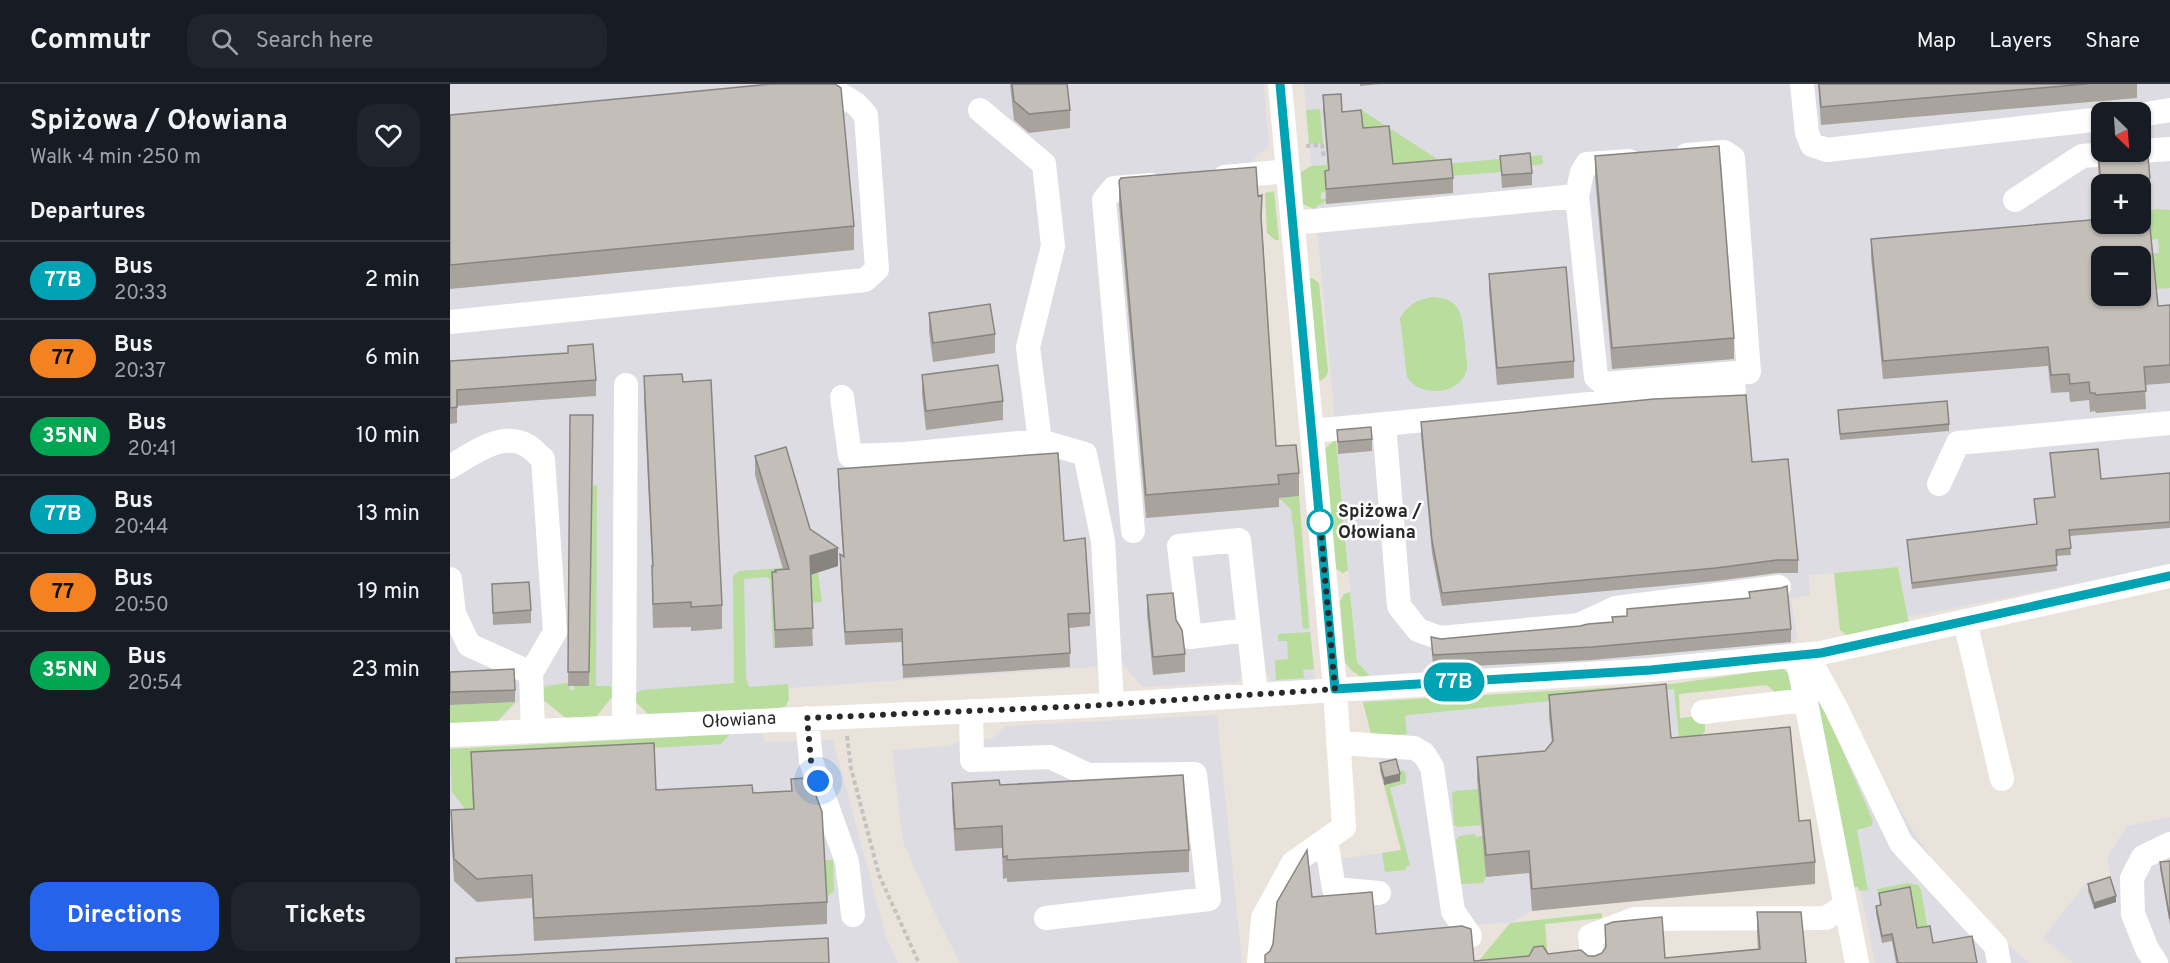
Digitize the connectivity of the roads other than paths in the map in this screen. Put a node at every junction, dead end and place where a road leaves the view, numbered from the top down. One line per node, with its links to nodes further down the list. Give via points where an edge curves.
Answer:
1 (780, 84): 17 (street, via 781,95 838,93 866,115 877,269 864,280)
2 (1280, 84): 11 (street)
3 (1802, 84): 7 (street, via 1807,133 1812,145 1827,150)
4 (980, 110): 24 (street, via 1044,164 1053,246 1028,347)
5 (2170, 110): 6 (street)
6 (2151, 113)
7 (2091, 120)
8 (2170, 149): 9 (street)
9 (2151, 150)
10 (2091, 155): 15 (street, via 2082,156)
11 (1288, 171): 12 (street); 16 (street)
12 (1207, 179)
13 (1172, 183): 27 (street, via 1114,188 1104,200)
14 (1576, 196): 14 (street, via 1596,377 1604,384 1749,372 1733,158 1724,152 1587,164); 16 (street)
15 (2014, 200)
16 (1293, 223): 23 (street)
17 (450, 322)
18 (626, 385): 42 (street)
19 (1744, 389): 22 (street)
20 (842, 397): 24 (street, via 850,456)
21 (2170, 423): 26 (street, via 1958,443)
22 (1384, 424): 23 (street); 30 (street, via 1399,606 1418,630 1440,638 1580,625 1616,608)
23 (1312, 431): 35 (street)
24 (1040, 441): 38 (street, via 1084,454 1103,541)
25 (450, 467): 34 (street, via 487,445 511,440 527,445 543,459 555,632)
26 (1939, 484)
27 (1133, 531)
28 (2170, 576): 31 (street, Ołowiana)
29 (450, 579): 34 (street, via 454,615 470,645)
30 (1779, 587)
31 (1965, 621): 33 (street, Ołowiana); 46 (street)
32 (1248, 630): 36 (street)
33 (1802, 655): 35 (street, Ołowiana, via 1651,670); 37 (street); 57 (street, via 1835,706 1901,843 1996,946)
34 (531, 673): 43 (street)
35 (1335, 689): 36 (street, Ołowiana); 45 (street)
36 (1256, 694): 38 (street, Ołowiana)
37 (1806, 700): 40 (street); 50 (street)
38 (1112, 704): 39 (street, Ołowiana)
39 (971, 711): 41 (street, Ołowiana); 52 (street, via 972,760 1050,757 1088,775 1195,774 1209,899)
40 (1703, 712)
41 (807, 718): 42 (street, Ołowiana); 51 (street, via 811,761 847,862)
42 (624, 726): 43 (street, Ołowiana)
43 (533, 731): 44 (street, Ołowiana)
44 (450, 735)
45 (1338, 743): 47 (street, via 1344,827); 53 (street, via 1414,748 1424,754 1432,767 1453,911)
46 (2002, 779)
47 (1326, 840): 49 (street, via 1334,889); 54 (street, via 1293,863 1263,918)
48 (2170, 844): 58 (street, via 2143,856 2132,878 2133,914)
49 (1379, 892)
50 (1846, 905): 55 (street, via 1826,918 1635,919 1590,936); 56 (street)
51 (853, 915)
52 (1046, 918)
53 (1470, 936)
54 (1259, 963)
55 (1593, 963)
56 (1857, 963)
57 (1999, 963)
58 (2156, 963)

